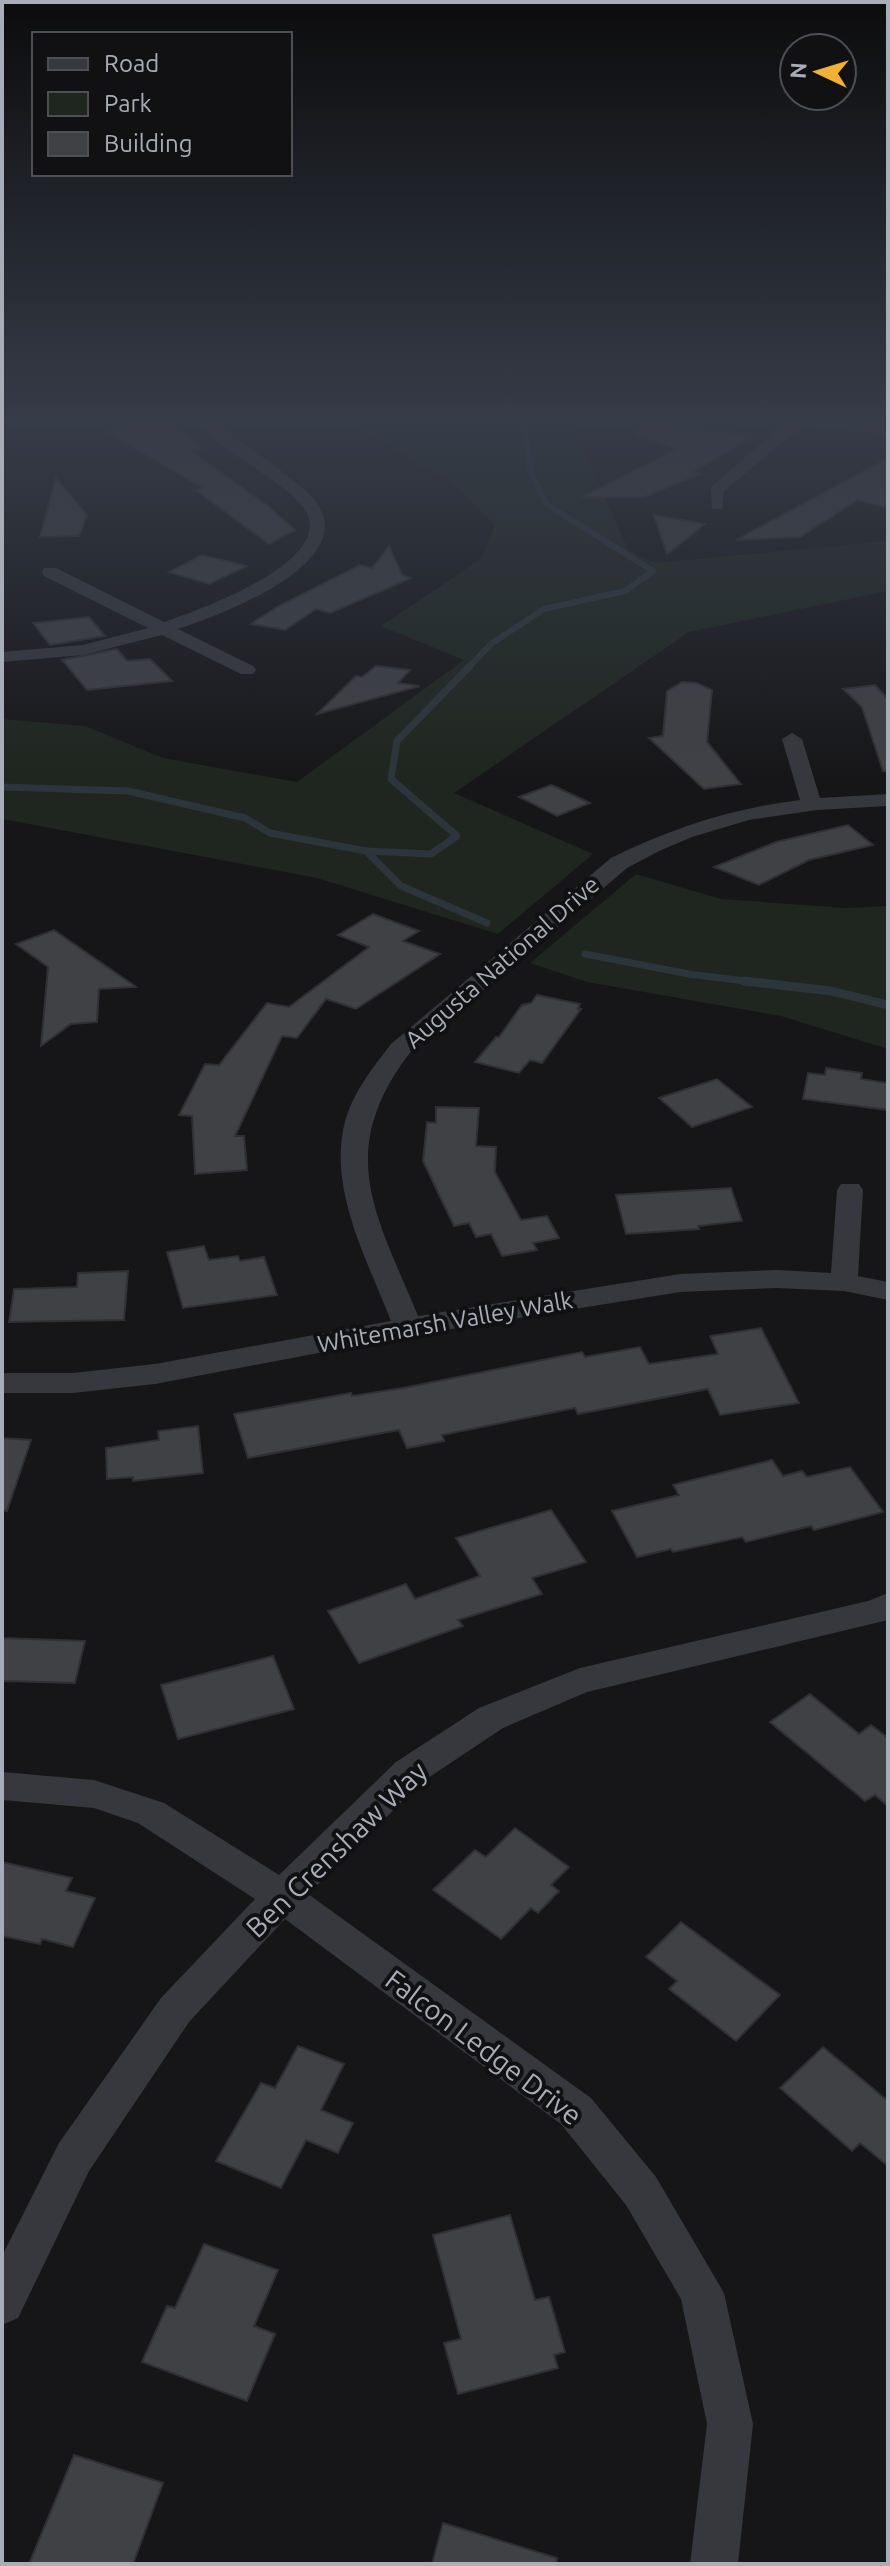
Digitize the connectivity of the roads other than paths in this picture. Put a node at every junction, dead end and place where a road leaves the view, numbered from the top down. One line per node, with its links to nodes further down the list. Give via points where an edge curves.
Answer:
1 (315, 541): 3 (street, via 286,574)
2 (50, 572): 3 (street)
3 (163, 629): 4 (street, via 95,648); 5 (street)
4 (2, 657)
5 (247, 670)
6 (792, 739): 8 (street)
7 (888, 800): 8 (street, Augusta National Drive)
8 (811, 802): 12 (street, Augusta National Drive, via 697,826 619,863 400,1049 375,1081 353,1150 359,1196)
9 (850, 1190): 10 (street)
10 (844, 1282): 11 (street, Whitemarsh Valley Walk); 12 (street, Whitemarsh Valley Walk, via 680,1283)
11 (888, 1291)
12 (408, 1327): 13 (street, Whitemarsh Valley Walk, via 155,1374 73,1383)
13 (2, 1383)
14 (884, 1613): 16 (street, Ben Crenshaw Way, via 580,1681 491,1718 409,1772)
15 (2, 1786): 16 (street, Falcon Ledge Drive, via 94,1794 151,1813)
16 (282, 1896): 17 (street, Ben Crenshaw Way, via 175,2010 74,2157); 18 (street, Falcon Ledge Drive, via 576,2111 641,2191 702,2293 730,2424)
17 (2, 2303)
18 (714, 2564)

